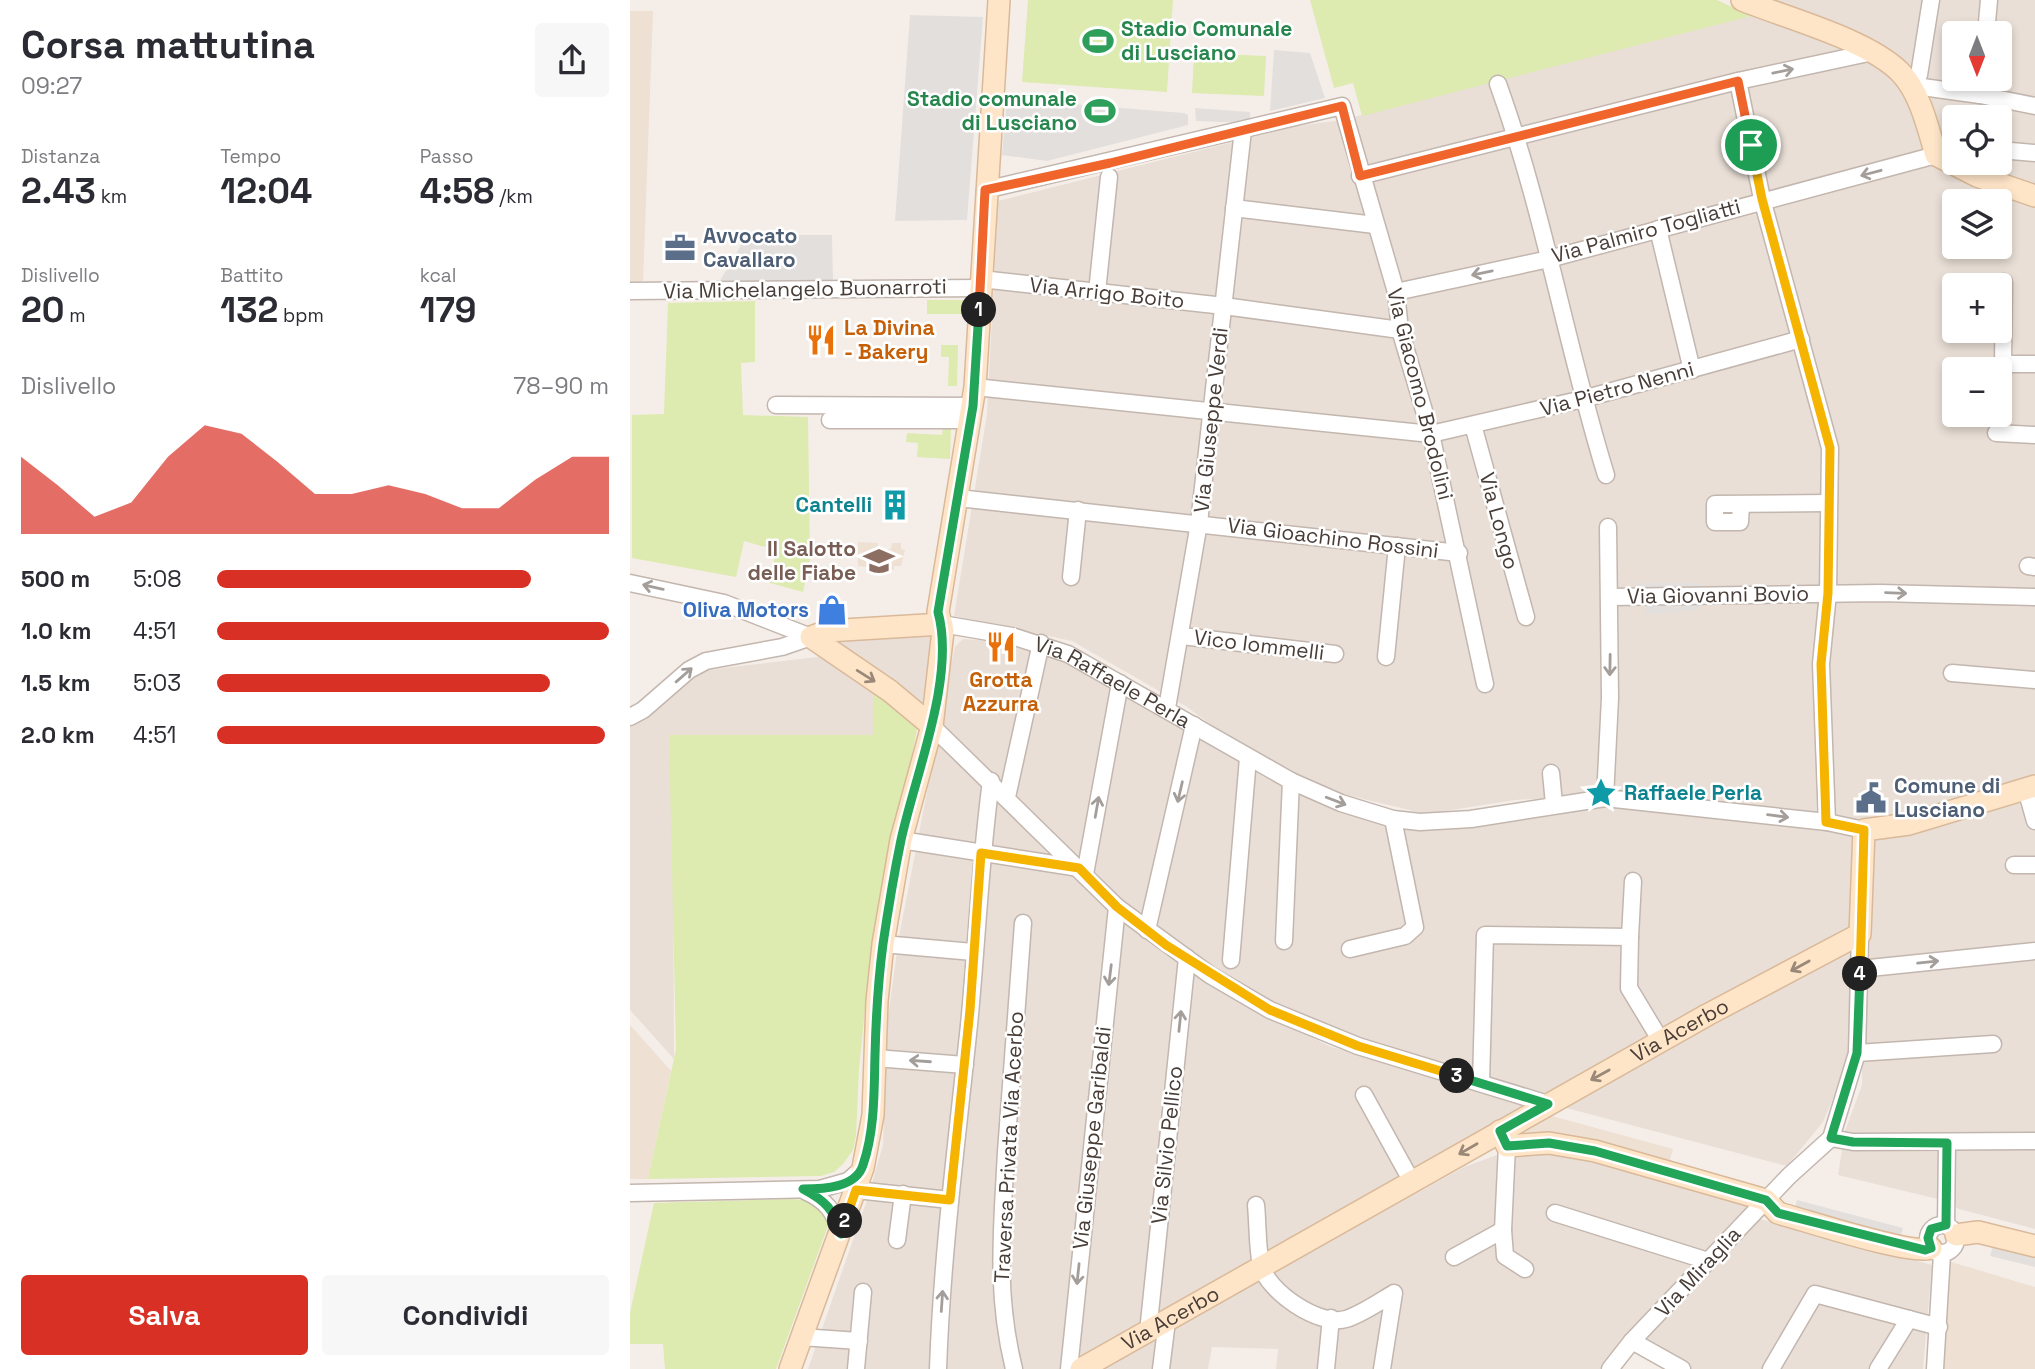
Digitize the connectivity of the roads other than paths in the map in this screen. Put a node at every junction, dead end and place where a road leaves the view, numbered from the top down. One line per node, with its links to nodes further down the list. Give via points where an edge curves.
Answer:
1 (999, 0): 20 (street)
2 (1744, 0): 6 (street)
3 (1931, 0): 9 (street, via 1919,75)
4 (1989, 0): 5 (street)
5 (1987, 21)
6 (1872, 52): 7 (street, one-way to 6); 9 (street, via 1901,72)
7 (1738, 81): 14 (street); 22 (street)
8 (1498, 84): 14 (street)
9 (1908, 85): 10 (street); 17 (street, via 1922,110)
10 (1942, 86)
11 (1992, 91): 12 (street)
12 (2035, 106)
13 (1243, 130): 18 (street, Via Giacomo Brodolini, via 1342,106); 20 (street); 23 (street, Via Giuseppe Verdi)
14 (1518, 137): 18 (street); 26 (street)
15 (2012, 151): 16 (street)
16 (2035, 153)
17 (1937, 156): 21 (street); 22 (street, Via Palmiro Togliatti, one-way to 22)
18 (1360, 176): 24 (street, Via Giacomo Brodolini)
19 (1109, 177): 29 (street)
20 (985, 190): 27 (street)
21 (2035, 196)
22 (1762, 199): 25 (street, Via Palmiro Togliatti); 33 (street)
23 (1234, 208): 24 (street); 31 (street, Via Giuseppe Verdi)
24 (1375, 225): 30 (street, Via Giacomo Brodolini)
25 (1658, 229): 26 (street, Via Palmiro Togliatti); 36 (street)
26 (1549, 259): 30 (street, Via Palmiro Togliatti, one-way to 30); 37 (street)
27 (981, 284): 28 (street, Via Michelangelo Buonarroti); 29 (street, Via Arrigo Boito); 38 (street)
28 (630, 291)
29 (1097, 292): 31 (street, Via Arrigo Boito)
30 (1396, 292): 32 (street, Via Giacomo Brodolini)
31 (1224, 306): 32 (street, Via Arrigo Boito); 40 (street, Via Giuseppe Verdi)
32 (1400, 330): 44 (street, Via Giacomo Brodolini)
33 (1801, 339): 36 (street, Via Pietro Nenni); 48 (street, via 1830,448)
34 (2003, 343): 35 (street, via 2003,363)
35 (2035, 364)
36 (1692, 370): 37 (street, Via Pietro Nenni)
37 (1583, 399): 42 (street, Via Pietro Nenni); 46 (street)
38 (972, 404): 39 (street); 40 (street, Via Pietro Nenni); 41 (street); 47 (street)
39 (776, 405)
40 (1213, 413): 44 (street, Via Pietro Nenni); 51 (street, Via Giuseppe Verdi)
41 (830, 420)
42 (1473, 425): 44 (street, Via Pietro Nenni); 60 (street, Via Longo)
43 (1996, 433): 45 (street)
44 (1432, 434): 54 (street, Via Giacomo Brodolini)
45 (2035, 435)
46 (1606, 475)
47 (958, 498): 50 (street, Via Gioachino Rossini); 61 (street, via 938,612)
48 (1829, 503): 49 (street); 57 (street)
49 (1741, 504)
50 (1078, 510): 51 (street, Via Gioachino Rossini); 55 (street)
51 (1199, 523): 53 (street, Via Gioachino Rossini); 62 (street, Via Giuseppe Verdi)
52 (1608, 527): 58 (street)
53 (1397, 546): 54 (street, Via Gioachino Rossini); 66 (street)
54 (1459, 553): 70 (street, Via Giacomo Brodolini)
55 (1071, 577)
56 (630, 583): 63 (street, one-way to 56, via 724,603)
57 (1828, 593): 58 (street, Via Giovanni Bovio); 59 (street, Via Giovanni Bovio, one-way to 59); 85 (street, via 1821,664)
58 (1611, 597): 81 (street, one-way to 81)
59 (2035, 597)
60 (1525, 617)
61 (942, 624): 63 (street, Via Raffaele Perla, via 827,631); 64 (street, Via Raffaele Perla); 74 (street)
62 (1182, 636): 65 (street, Vico Iommelli); 71 (street, Via Giuseppe Verdi)
63 (811, 637): 72 (street, one-way to 63, via 706,661); 74 (street, one-way to 74)
64 (1041, 643): 69 (street, Via Raffaele Perla); 80 (street)
65 (1335, 654)
66 (1386, 656)
67 (1952, 673): 68 (street)
68 (2035, 680)
69 (1120, 683): 71 (street, Via Raffaele Perla); 91 (street, one-way to 69)
70 (1485, 684)
71 (1167, 708): 73 (street, Via Raffaele Perla)
72 (630, 717)
73 (1194, 725): 75 (street, Via Raffaele Perla); 95 (street, one-way to 95)
74 (932, 726): 77 (street); 87 (street)
75 (1248, 758): 78 (street, Via Raffaele Perla); 104 (street)
76 (1551, 773): 82 (street)
77 (991, 781): 80 (street); 88 (street)
78 (1291, 781): 83 (street, Via Raffaele Perla, one-way to 83); 98 (street)
79 (2031, 788): 84 (street); 86 (street, via 1909,824)
80 (1007, 797): 91 (street)
81 (1605, 798): 82 (street, Via Raffaele Perla); 85 (street, Via Raffaele Perla, one-way to 85)
82 (1554, 804): 83 (street, Via Raffaele Perla, via 1471,819)
83 (1393, 819): 100 (street, via 1415,927 1405,936)
84 (2035, 821)
85 (1826, 822): 86 (street, Via Raffaele Perla)
86 (1864, 830): 96 (street)
87 (901, 840): 88 (street); 99 (street)
88 (981, 853): 91 (street); 102 (street)
89 (2014, 864): 90 (street)
90 (2035, 865)
91 (1082, 871): 93 (street)
92 (1633, 881): 97 (street)
93 (1117, 907): 95 (street); 151 (street, Via Giuseppe Garibaldi, one-way to 151)
94 (1023, 923): 150 (street, Traversa Privata Via Acerbo, via 1008,1093 1000,1273 1005,1332)
95 (1147, 930): 103 (street)
96 (1860, 934): 105 (street); 106 (street, Via Acerbo, one-way to 106)
97 (1629, 937): 106 (street, via 1629,988); 111 (street, via 1485,935)
98 (1284, 941)
99 (883, 944): 102 (street); 109 (street)
100 (1350, 949)
101 (2035, 951): 105 (street, one-way to 101)
102 (973, 952): 110 (street)
103 (1187, 958): 111 (street, via 1270,1010 1310,1028); 143 (street, Via Silvio Pellico, one-way to 103)
104 (1231, 960)
105 (1860, 969): 108 (street)
106 (1661, 1041): 113 (street, Via Acerbo, one-way to 113)
107 (1993, 1044): 108 (street)
108 (1857, 1053): 114 (street)
109 (875, 1058): 110 (street, one-way to 109); 118 (street, via 873,1115)
110 (965, 1065): 124 (street)
111 (1481, 1083): 113 (street)
112 (1364, 1095): 119 (street)
113 (1548, 1104): 115 (street, Via Acerbo)
114 (1831, 1138): 117 (street); 125 (street, Via Miraglia)
115 (1503, 1139): 119 (street, Via Acerbo, one-way to 119); 125 (street, via 1595,1151); 128 (street)
116 (2035, 1141): 117 (street)
117 (1947, 1143): 129 (street)
118 (863, 1168): 120 (street, via 836,1186); 121 (street)
119 (1412, 1182): 136 (street, Via Acerbo)
120 (803, 1189): 122 (street); 130 (street, via 833,1209)
121 (856, 1190): 123 (street); 130 (street)
122 (630, 1193)
123 (903, 1194): 124 (street); 131 (street)
124 (950, 1200): 149 (street, one-way to 124)
125 (1766, 1200): 133 (street, via 1778,1213 1896,1245); 135 (street, Via Miraglia)
126 (1256, 1205): 136 (street)
127 (1555, 1213): 135 (street)
128 (1503, 1230): 134 (street); 137 (street, via 1505,1256)
129 (1951, 1230): 132 (street); 133 (street, via 1954,1247); 133 (street, via 1931,1229 1928,1238)
130 (841, 1234): 144 (street)
131 (897, 1240)
132 (2035, 1246)
133 (1936, 1251): 142 (street)
134 (1454, 1257)
135 (1708, 1261): 145 (street, Via Miraglia)
136 (1262, 1267): 139 (street, via 1276,1289 1296,1306); 141 (street, Via Acerbo)
137 (1525, 1269)
138 (863, 1292): 146 (street)
139 (1331, 1318): 154 (street); 155 (street, via 1346,1319 1394,1293)
140 (1909, 1319): 142 (street); 158 (street, via 1815,1294); 159 (street)
141 (1167, 1321): 143 (street, Via Acerbo); 153 (street)
142 (1939, 1327): 160 (street)
143 (1148, 1332): 152 (street, Via Acerbo)
144 (801, 1337): 146 (street); 147 (street)
145 (1632, 1340): 156 (street, Via Miraglia); 157 (street)
146 (859, 1341): 148 (street)
147 (790, 1369)
148 (856, 1369)
149 (938, 1369)
150 (1014, 1369)
151 (1069, 1369)
152 (1081, 1369)
153 (1161, 1369)
154 (1326, 1369)
155 (1382, 1369)
156 (1610, 1369)
157 (1682, 1369)
158 (1771, 1369)
159 (1878, 1369)
160 (1935, 1369)

